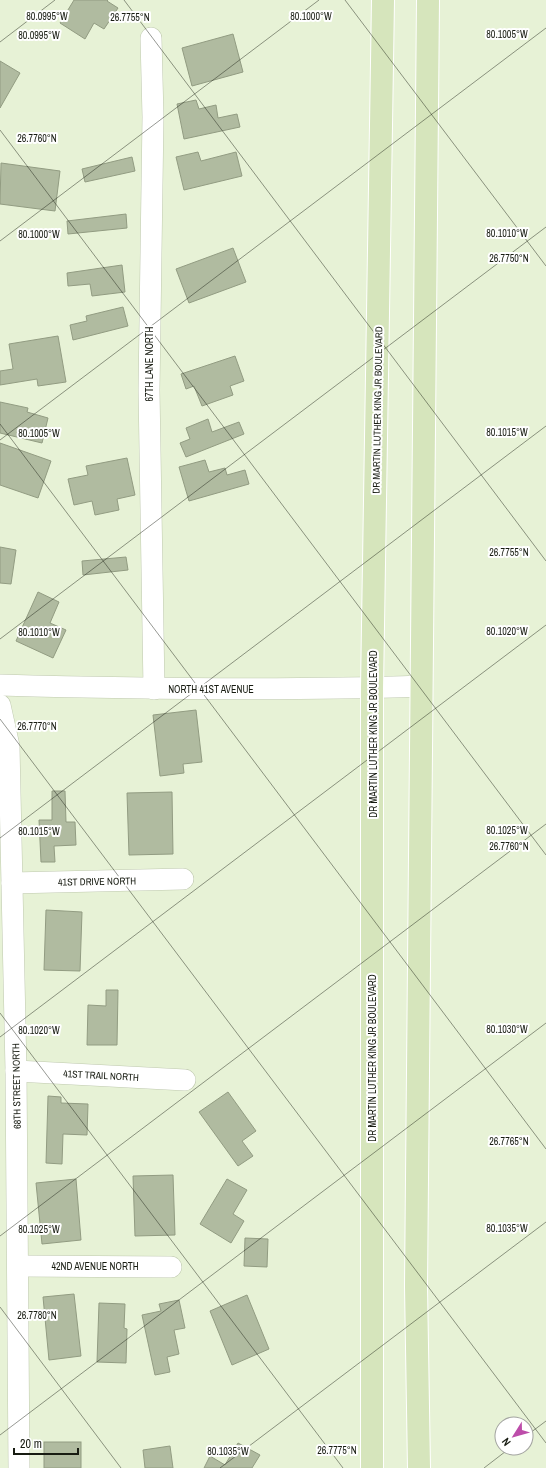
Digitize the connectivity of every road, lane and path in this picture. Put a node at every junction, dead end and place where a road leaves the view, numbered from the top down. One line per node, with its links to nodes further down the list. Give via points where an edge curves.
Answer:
1 (383, 0): 6 (main road, DR MARTIN LUTHER KING JR BOULEVARD)
2 (428, 0): 5 (main road)
3 (151, 38): 7 (street, 67TH LANE NORTH, via 153,117 149,390)
4 (0, 685): 7 (street, NORTH 41ST AVENUE)
5 (422, 686): 6 (street, NORTH 41ST AVENUE); 17 (main road, via 416,1286)
6 (372, 688): 7 (street, NORTH 41ST AVENUE); 16 (main road, DR MARTIN LUTHER KING JR BOULEVARD)
7 (154, 689)
8 (0, 705): 10 (street, 68TH STREET NORTH, via 9,746)
9 (183, 879): 10 (street, 41ST DRIVE NORTH)
10 (12, 883): 11 (street, 68TH STREET NORTH)
11 (16, 1071): 12 (street, 41ST TRAIL NORTH); 13 (street, 68TH STREET NORTH)
12 (185, 1080)
13 (18, 1266): 14 (street, 42ND AVENUE NORTH); 15 (street, 68TH STREET NORTH)
14 (171, 1267)
15 (19, 1468)
16 (372, 1468)
17 (419, 1468)

